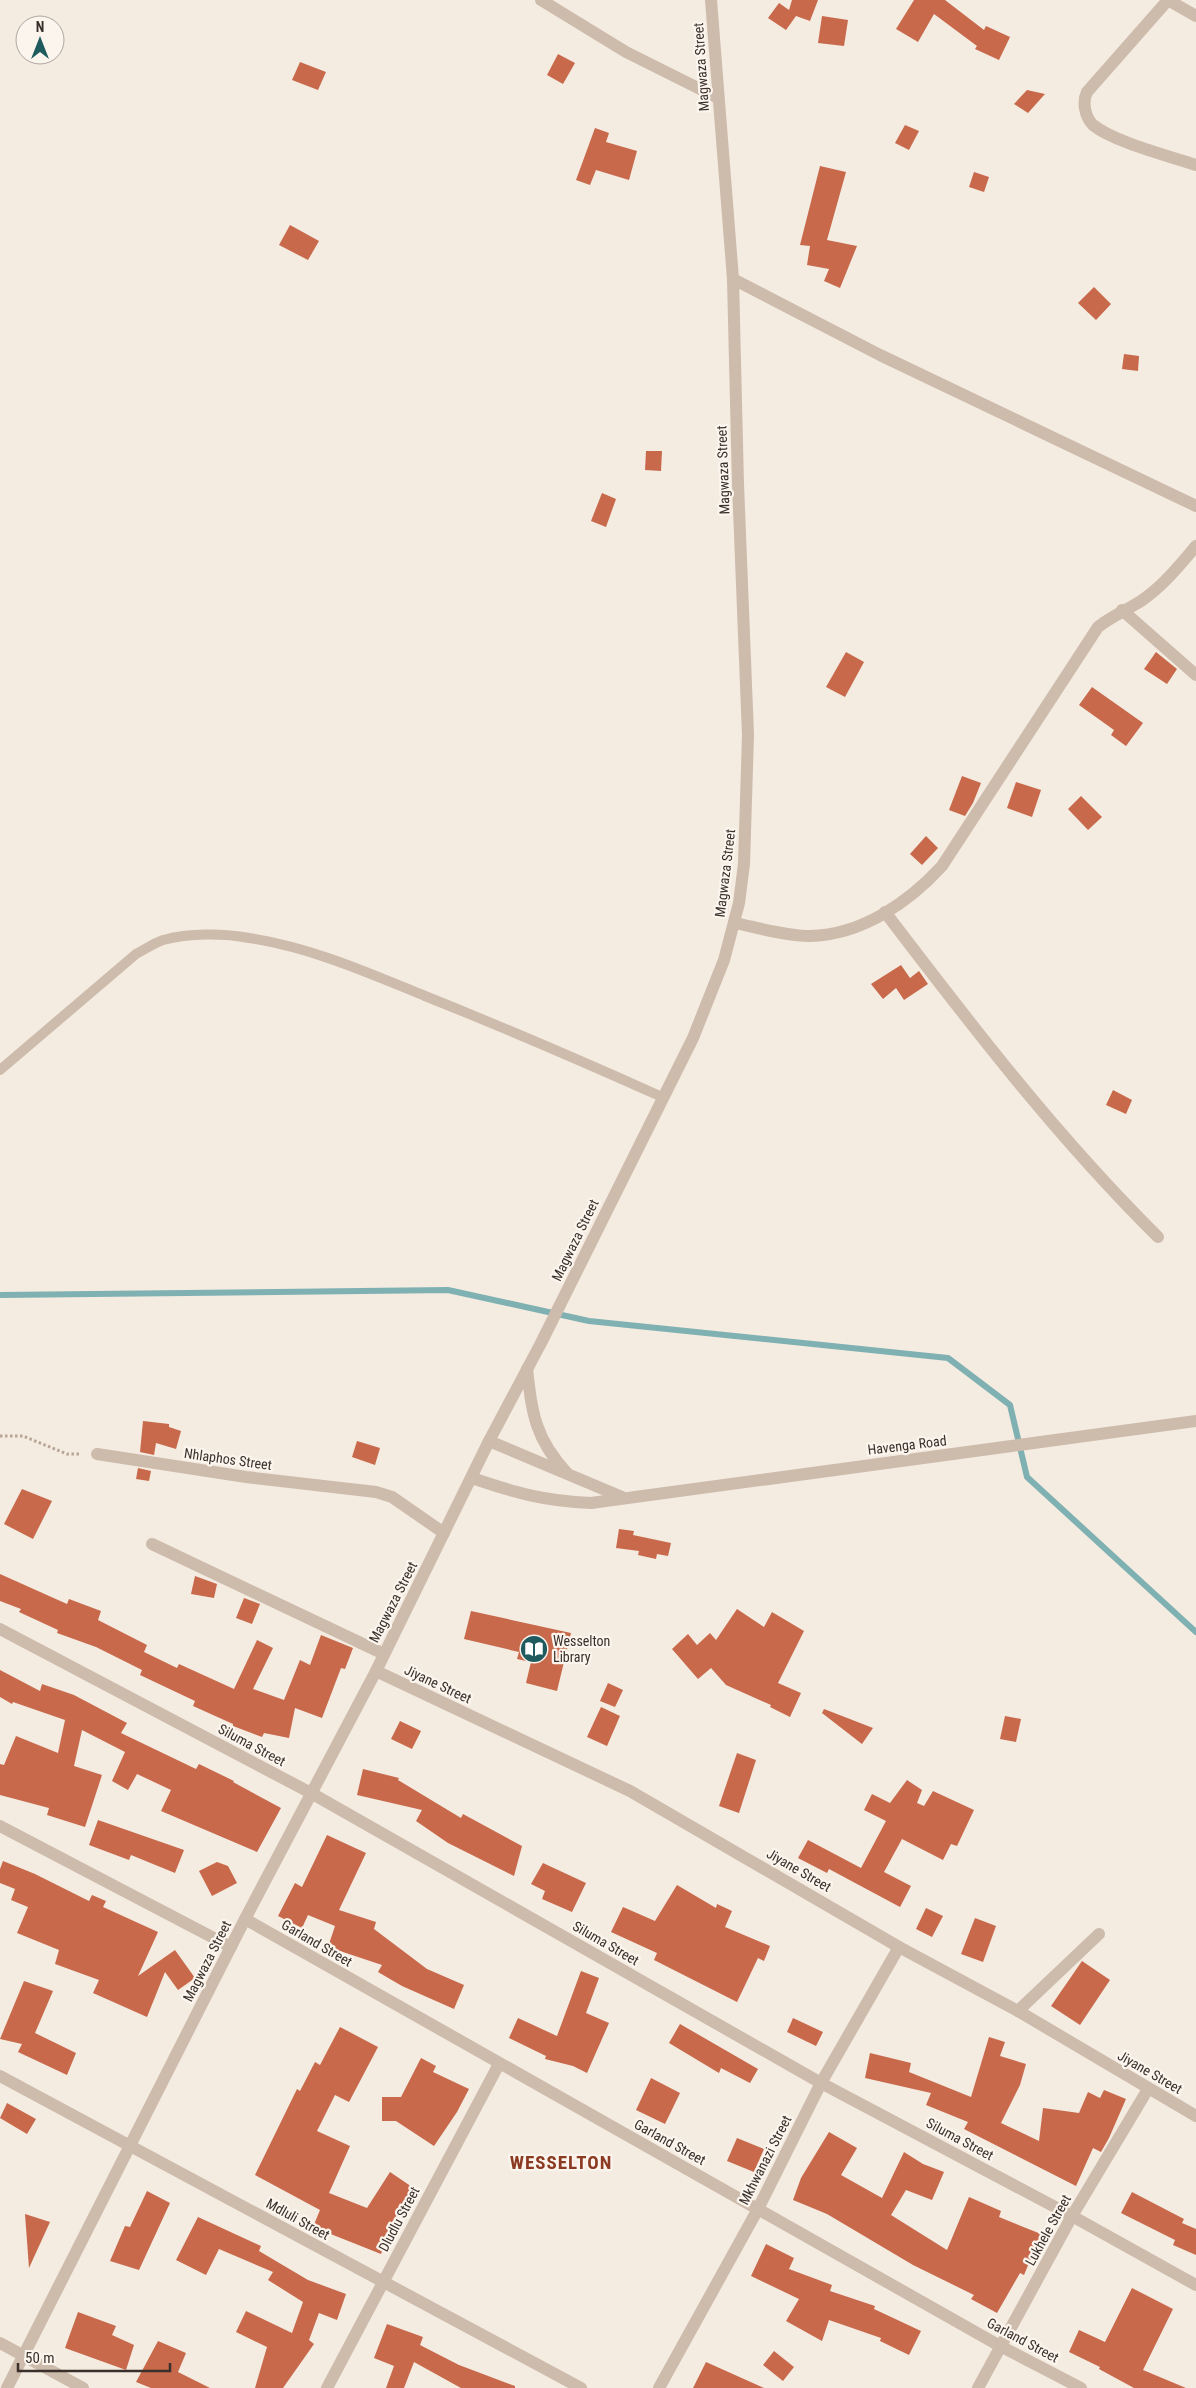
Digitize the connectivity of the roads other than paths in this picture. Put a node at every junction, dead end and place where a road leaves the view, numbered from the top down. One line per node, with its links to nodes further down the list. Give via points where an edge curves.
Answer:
1 (541, 0): 5 (street, via 626,52)
2 (711, 0): 5 (street, Magwaza Street)
3 (1168, 0): 4 (street); 6 (street, via 1087,92 1085,111 1094,125 1127,142)
4 (1196, 16)
5 (718, 98): 7 (street, Magwaza Street)
6 (1196, 165)
7 (733, 279): 8 (street, via 880,355); 13 (street, Magwaza Street, via 748,735 744,864)
8 (1196, 506)
9 (1196, 546): 10 (street, via 1166,581 1139,602)
10 (1122, 610): 11 (street); 12 (street, via 1098,627 942,866 919,890)
11 (1196, 675)
12 (885, 912): 13 (street, via 859,926 810,936); 16 (street, via 971,1025 1054,1126 1116,1196)
13 (735, 923): 15 (street, Magwaza Street, via 724,960 692,1038)
14 (0, 1070): 15 (lane, via 136,954 162,940 220,936 278,944 363,971 547,1045)
15 (662, 1097): 17 (street, Magwaza Street)
16 (1158, 1237)
17 (527, 1369): 19 (street, Magwaza Street); 21 (street, via 536,1427 550,1452)
18 (1196, 1421): 23 (street, Havenga Road)
19 (489, 1441): 21 (street, Havenga Road); 22 (street, Magwaza Street)
20 (98, 1454): 24 (street, Nhlaphos Street, via 246,1477 376,1492 392,1497)
21 (571, 1477): 23 (street, Havenga Road)
22 (472, 1478): 23 (street, Havenga Road, via 526,1496 559,1502 591,1502); 24 (street, Magwaza Street)
23 (622, 1497)
24 (444, 1533): 27 (street, Magwaza Street)
25 (152, 1544): 27 (street)
26 (0, 1629): 29 (street, Siluma Street)
27 (384, 1654): 28 (street, Magwaza Street)
28 (376, 1671): 29 (street, Magwaza Street); 33 (street, Jiyane Street, via 630,1791)
29 (311, 1793): 31 (street, Magwaza Street); 38 (street, Siluma Street)
30 (0, 1826): 34 (street)
31 (245, 1920): 34 (street, Magwaza Street); 36 (street, Garland Street)
32 (1099, 1934): 35 (street)
33 (899, 1946): 35 (street, Jiyane Street); 38 (street, Mkhwanazi Street)
34 (231, 1947): 41 (street, Magwaza Street)
35 (1018, 2011): 39 (street, Jiyane Street)
36 (499, 2064): 42 (street, Garland Street); 44 (street, Dludlu Street)
37 (0, 2076): 41 (street, Mdluli Street)
38 (821, 2083): 42 (street, Mkhwanazi Street); 43 (street, Siluma Street)
39 (1148, 2089): 40 (street, Jiyane Street); 43 (street, Lukhele Street)
40 (1196, 2116)
41 (130, 2145): 44 (street, Mdluli Street); 48 (street, Magwaza Street)
42 (758, 2209): 47 (street, Garland Street); 53 (street, Mkhwanazi Street)
43 (1072, 2216): 45 (street, Siluma Street); 47 (street, Lukhele Street)
44 (382, 2283): 51 (street, Dludlu Street); 52 (street, Mdluli Street)
45 (1196, 2285)
46 (0, 2343): 48 (street)
47 (1000, 2346): 54 (street, Lukhele Street); 55 (street, Garland Street)
48 (24, 2356): 49 (street, Magwaza Street); 50 (street)
49 (7, 2388)
50 (82, 2388)
51 (327, 2388)
52 (581, 2388)
53 (659, 2388)
54 (978, 2388)
55 (1081, 2388)

